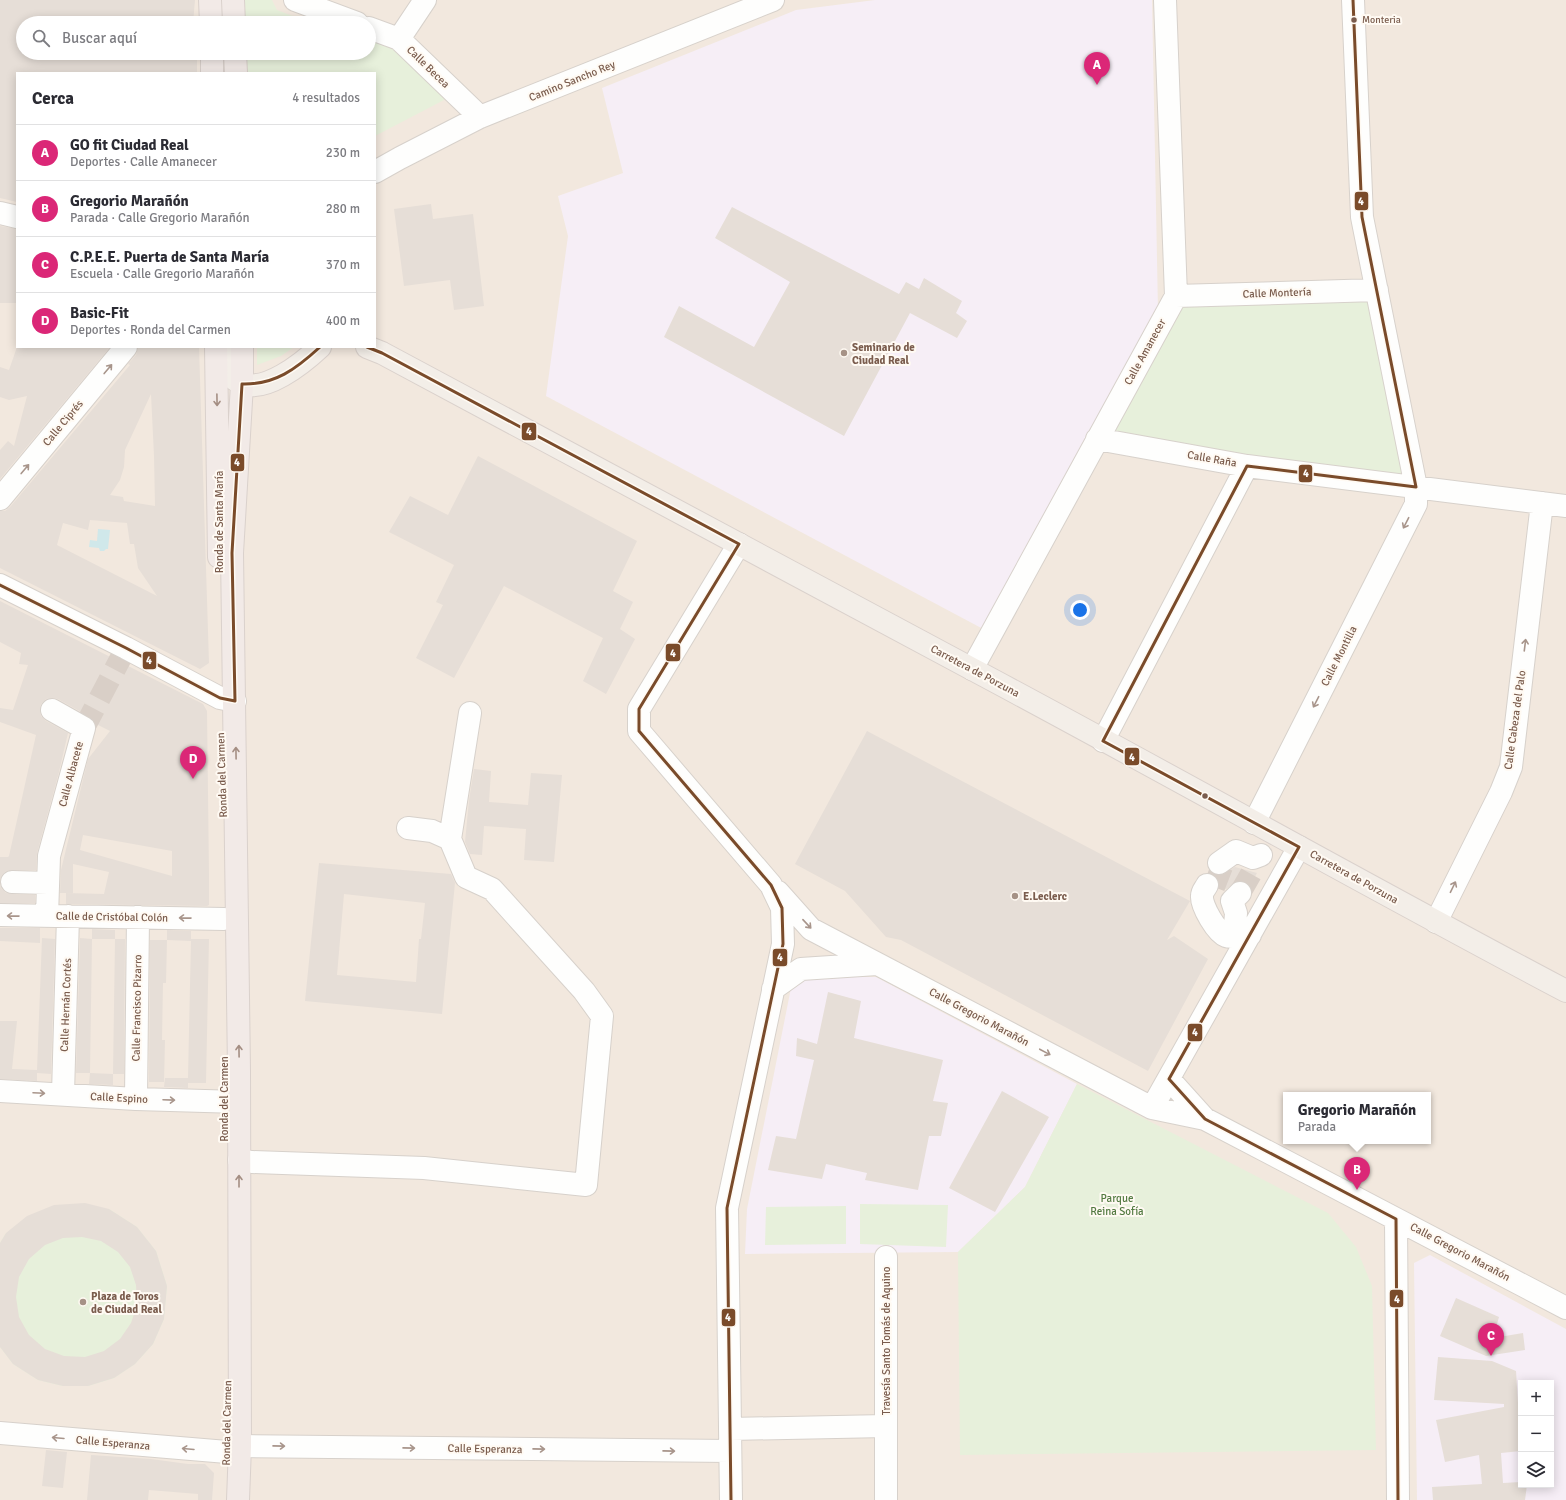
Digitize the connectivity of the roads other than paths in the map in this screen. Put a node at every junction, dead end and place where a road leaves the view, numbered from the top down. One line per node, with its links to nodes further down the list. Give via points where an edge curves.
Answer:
1 (210, 0): 8 (highway)
2 (233, 0): 9 (highway)
3 (294, 0): 10 (street)
4 (425, 0): 12 (street)
5 (773, 0): 17 (street, Camino Sancho Rey)
6 (1165, 0): 22 (street)
7 (1353, 0): 21 (street, via 1362,216)
8 (211, 16)
9 (234, 16)
10 (338, 16)
11 (376, 30): 12 (street, Calle Becea)
12 (399, 38): 17 (street, Calle Becea)
13 (212, 60): 15 (highway)
14 (235, 60): 16 (highway)
15 (212, 72)
16 (236, 72)
17 (480, 118): 18 (street, Camino Sancho Rey)
18 (376, 171)
19 (0, 213): 20 (street)
20 (16, 217)
21 (1377, 290): 22 (street, Calle Montería); 34 (street)
22 (1176, 296): 32 (street, Calle Amanecer)
23 (125, 348): 35 (street, Calle Ciprés, one-way to 23)
24 (216, 348): 41 (highway, Ronda de Santa María, one-way to 41)
25 (226, 348): 30 (main road, via 228,372)
26 (242, 348): 30 (highway, Ronda de Santa María)
27 (319, 348): 29 (main road, via 291,371)
28 (375, 349): 38 (main road, Carretera de Porzuna)
29 (277, 378): 30 (main road, via 252,385); 31 (main road, via 254,398)
30 (242, 384): 31 (highway, Ronda de Santa María)
31 (240, 419): 41 (highway, Ronda de Santa María)
32 (1098, 439): 33 (street, Calle Raña); 40 (street, Calle Amanecer)
33 (1247, 466): 34 (street, Calle Raña); 44 (street)
34 (1416, 487): 36 (street, Calle Raña); 46 (street, Calle Montilla, one-way to 46, via 1416,504)
35 (0, 499)
36 (1542, 503): 37 (street, Calle Raña); 58 (street, Calle Cabeza del Palo, one-way to 36, via 1511,767)
37 (1566, 506)
38 (739, 544): 40 (main road, Carretera de Porzuna); 52 (street, via 639,709 639,730)
39 (0, 585): 41 (street)
40 (972, 669): 44 (main road, Carretera de Porzuna)
41 (227, 699): 57 (highway, Ronda del Carmen); 67 (highway, Ronda del Carmen, one-way to 41)
42 (52, 710): 51 (street, Calle Albacete, via 84,728 49,856)
43 (470, 714): 47 (street)
44 (1104, 740): 46 (main road, Carretera de Porzuna)
45 (408, 828): 47 (street, via 432,831)
46 (1264, 828): 48 (main road, Carretera de Porzuna); 49 (street, Calle Montilla)
47 (450, 839): 70 (street, via 466,877 492,889 584,991 602,1016 586,1185 424,1168)
48 (1299, 848): 58 (main road, Carretera de Porzuna); 59 (street)
49 (1239, 862)
50 (12, 882): 51 (street)
51 (48, 884): 54 (street, Calle Albacete)
52 (771, 885): 60 (street, Calle Gregorio Marañón, one-way to 60, via 811,929); 61 (street, via 782,908 783,944)
53 (0, 915): 54 (street, Calle de Cristóbal Colón, one-way to 53)
54 (47, 916): 55 (street, Calle de Cristóbal Colón)
55 (68, 916): 56 (street, Calle de Cristóbal Colón); 65 (street, Calle Hernán Cortés)
56 (138, 917): 57 (street, Calle de Cristóbal Colón, one-way to 56); 66 (street, Calle Francisco Pizarro)
57 (224, 918): 67 (highway, Ronda del Carmen)
58 (1436, 922): 62 (main road, Carretera de Porzuna)
59 (1248, 935): 59 (street, via 1236,931 1236,913 1224,892 1203,890 1204,908 1221,933 1227,937); 63 (street)
60 (878, 964): 61 (street, via 801,969); 68 (street, Calle Gregorio Marañón, one-way to 68)
61 (773, 989): 75 (street, via 727,1208)
62 (1566, 991)
63 (1169, 1079): 68 (street); 69 (street, Calle Gregorio Marañón)
64 (0, 1090): 65 (street, Calle Espino, one-way to 65)
65 (64, 1094): 66 (street, Calle Espino)
66 (136, 1099): 67 (street, Calle Espino, one-way to 67)
67 (232, 1102): 70 (highway, Ronda del Carmen); 77 (highway, Ronda del Carmen, via 227,1344)
68 (1152, 1108): 69 (street, Calle Gregorio Marañón)
69 (1205, 1119): 71 (street, Calle Gregorio Marañón)
70 (239, 1160): 77 (highway, Ronda del Carmen, one-way to 70)
71 (1396, 1219): 73 (street, Calle Gregorio Marañón); 83 (street)
72 (886, 1256): 74 (street, Travesía Santo Tomás de Aquino)
73 (1566, 1308)
74 (886, 1426): 75 (street, Travesía Santo Tomás de Aquino); 82 (street, Travesía Santo Tomás de Aquino)
75 (730, 1429): 78 (street)
76 (0, 1433): 77 (street, Calle Esperanza, one-way to 76)
77 (233, 1449): 78 (street, Calle Esperanza, one-way to 78); 79 (highway, Ronda del Carmen); 80 (highway, Ronda del Carmen)
78 (730, 1451): 81 (street)
79 (225, 1500)
80 (238, 1500)
81 (731, 1500)
82 (886, 1500)
83 (1398, 1500)

